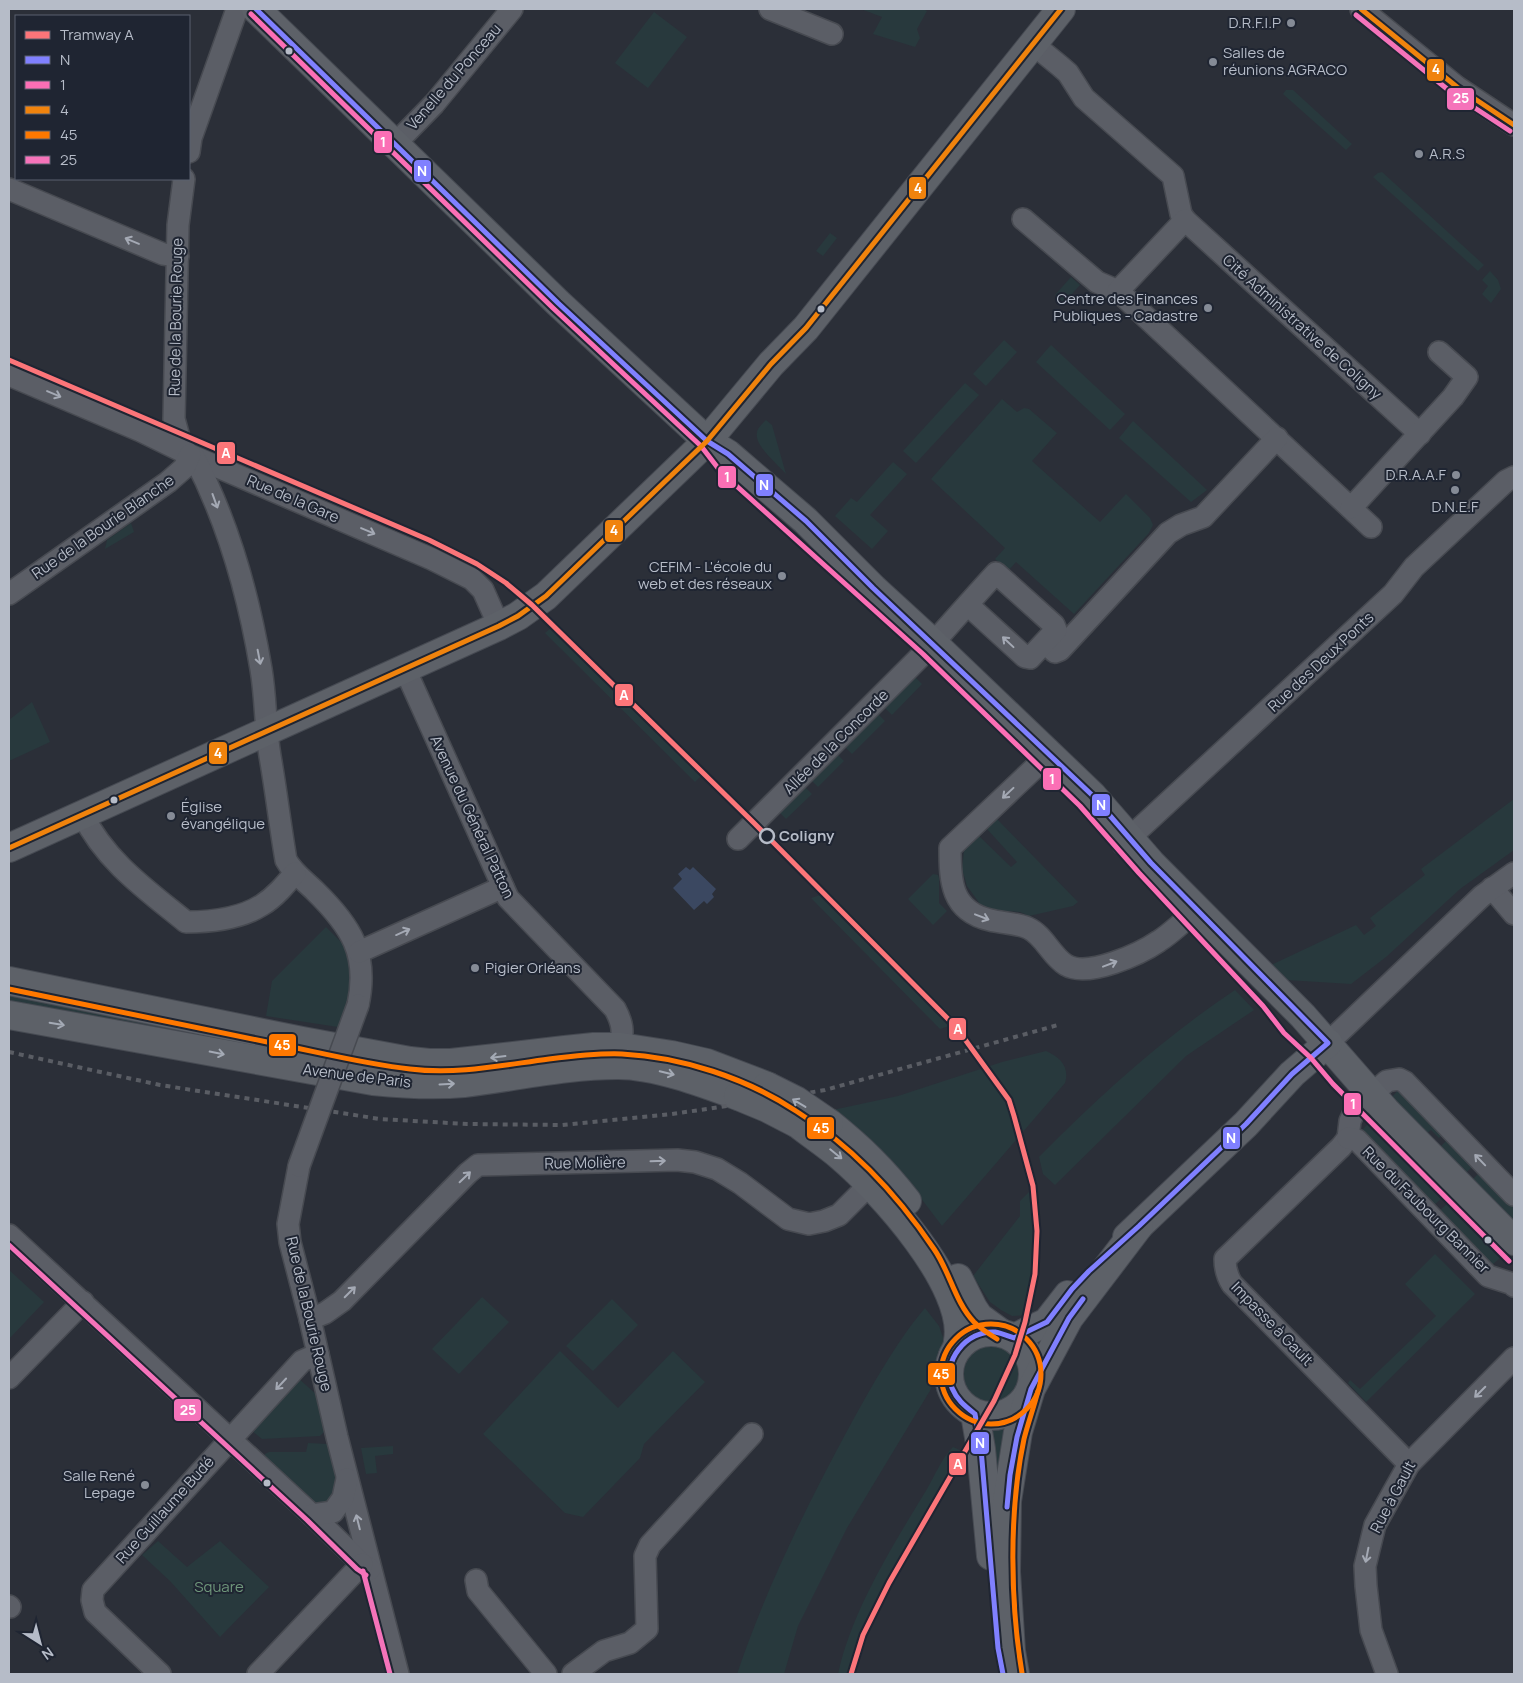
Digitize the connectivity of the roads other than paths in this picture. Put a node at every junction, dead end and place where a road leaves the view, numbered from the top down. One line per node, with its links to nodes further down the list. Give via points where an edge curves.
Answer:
1 (237, 9): 11 (street)
2 (256, 9): 10 (main road, Rue du Faubourg Bannier)
3 (512, 9): 10 (street, Venelle du Ponceau, via 434,104)
4 (770, 9): 7 (street)
5 (1061, 9): 8 (main road)
6 (1361, 9): 9 (street, via 1457,87)
7 (832, 34)
8 (1033, 44): 15 (street, Cité Administrative de Coligny, via 1064,70 1084,98 1173,176); 22 (main road, via 812,321 771,364)
9 (1514, 125)
10 (395, 144): 22 (main road, Rue du Faubourg Bannier)
11 (190, 145)
12 (184, 180): 16 (street, Rue de la Bourie Rouge)
13 (9, 189): 16 (street, one-way to 13, via 163,254)
14 (1022, 219): 17 (street, via 1097,282)
15 (1185, 220): 17 (street); 20 (street, Cité Administrative de Coligny)
16 (178, 256): 23 (street, Rue de la Bourie Rouge, via 174,420 180,441)
17 (1118, 291): 21 (street)
18 (1439, 352): 20 (street, via 1467,377)
19 (9, 375): 23 (street, Rue de la Gare, one-way to 23)
20 (1420, 434): 25 (street)
21 (1277, 438): 25 (street); 30 (street, via 1203,517 1168,533 1060,650 1055,652)
22 (707, 441): 29 (main road, via 557,586 518,616); 31 (main road, Rue du Faubourg Bannier, via 726,466)
23 (190, 455): 27 (street, Rue de la Bourie Blanche, via 184,468 168,482); 29 (street, Rue de la Gare, one-way to 29, via 472,579 483,590); 33 (street, Rue de la Bourie Rouge, one-way to 33, via 213,495 248,605 261,670)
24 (1514, 477): 37 (street, Rue des Deux Ponts, via 1414,567 1393,594)
25 (1351, 508): 26 (street)
26 (1371, 527)
27 (9, 594)
28 (968, 605): 30 (street, one-way to 28, via 1030,658 1025,658); 30 (street, via 996,573 1054,625 1056,630); 31 (street)
29 (499, 626): 32 (main road)
30 (1044, 644)
31 (931, 646): 34 (main road, Rue du Faubourg Bannier); 36 (street, Allée de la Concorde); 37 (main road, Rue du Faubourg Bannier, via 1092,795)
32 (405, 669): 33 (main road); 41 (street, Avenue du Général Patton)
33 (268, 730): 35 (main road); 39 (street, Rue de la Bourie Rouge, via 286,860)
34 (1043, 760): 37 (main road, Rue du Faubourg Bannier); 44 (street, one-way to 44, via 950,848 952,888 966,907 986,919 1030,929 1063,963 1084,970 1106,966)
35 (84, 814): 38 (main road); 39 (street, via 91,832 104,848 140,886 186,922 211,922 261,906)
36 (738, 839)
37 (1126, 841): 44 (main road, Rue du Faubourg Bannier)
38 (9, 848)
39 (295, 873): 45 (street, Rue de la Bourie Rouge, via 332,908)
40 (1514, 873): 42 (street)
41 (503, 887): 45 (street, one-way to 41); 49 (street, Avenue du Général Patton, via 514,906 615,1009 622,1021)
42 (1492, 888): 43 (street); 48 (street)
43 (1514, 914)
44 (1198, 922): 48 (main road, Rue du Faubourg Bannier)
45 (359, 952): 61 (street, Rue de la Bourie Rouge, bridge, via 362,987 358,1005 299,1166 288,1224)
46 (9, 981): 49 (main road, Avenue de Paris, one-way to 46, via 594,1047 429,1064)
47 (9, 1015): 49 (main road, Avenue de Paris, one-way to 49, via 340,1076 398,1083 464,1082 563,1069)
48 (1322, 1048): 50 (main road, Rue du Faubourg Bannier); 54 (main road)
49 (620, 1056): 52 (main road, Avenue de Paris, one-way to 52, bridge, via 645,1068 686,1078 767,1108 798,1124 841,1157); 52 (main road, Avenue de Paris, one-way to 49, bridge, via 860,1148 797,1101 767,1086 707,1063 672,1055)
50 (1367, 1099): 51 (street, Rue du Faubourg Bannier, via 1354,1112); 53 (street, Rue du Faubourg Bannier, one-way to 50, via 1405,1082 1399,1079 1387,1081); 56 (main road, Rue du Faubourg Bannier); 57 (main road, Rue du Faubourg Bannier)
51 (1348, 1138): 58 (street, Rue du Faubourg Bannier, via 1357,1140 1488,1276); 71 (street, Impasse à Gault, via 1225,1259 1225,1267 1232,1284)
52 (877, 1178): 59 (main road, Avenue de Paris, via 917,1226 943,1249); 61 (street, Rue Molière, one-way to 52, via 325,1313 342,1301 478,1165 694,1162 717,1169 788,1219 809,1224 839,1215)
53 (1514, 1195)
54 (1139, 1226): 62 (main road, via 1088,1271 1047,1322); 67 (main road, via 1069,1318)
55 (9, 1235): 60 (street)
56 (1514, 1241)
57 (1514, 1256)
58 (1514, 1284)
59 (955, 1287): 62 (main road, Avenue de Paris, via 980,1317); 64 (main road, Avenue de Paris, via 959,1326)
60 (83, 1302): 66 (street); 70 (street)
61 (310, 1318): 63 (street, Rue de la Bourie Rouge)
62 (1007, 1336): 64 (main road, via 987,1332 973,1336); 67 (main road, via 1027,1352 1032,1363)
63 (318, 1354): 70 (street, Rue Guillaume Budé, one-way to 70, via 302,1361); 72 (street, Rue de la Bourie Rouge)
64 (953, 1356): 68 (main road, via 949,1369 953,1394)
65 (1514, 1358): 71 (street, Rue à Gault, one-way to 71)
66 (9, 1378)
67 (1031, 1389): 68 (main road, via 1026,1399 1010,1412 996,1416); 82 (main road, via 1017,1437 1007,1501 1006,1572)
68 (975, 1414): 81 (main road)
69 (752, 1434): 80 (street, via 650,1545 645,1556 647,1629 630,1643 604,1651)
70 (230, 1439): 73 (street); 76 (street, Rue Guillaume Budé, via 93,1590 95,1612)
71 (1408, 1464): 83 (street, Rue à Gault, one-way to 83, via 1375,1525 1365,1566 1371,1630)
72 (347, 1479): 73 (street, via 343,1498 333,1512); 74 (street, Rue de la Bourie Rouge, one-way to 72)
73 (312, 1515): 74 (street)
74 (366, 1566): 77 (street); 78 (street, Rue de la Bourie Rouge)
75 (476, 1580): 79 (street, via 478,1590)
76 (160, 1674)
77 (258, 1674)
78 (398, 1674)
79 (546, 1674)
80 (573, 1674)
81 (1003, 1674)
82 (1015, 1674)
83 (1387, 1674)

